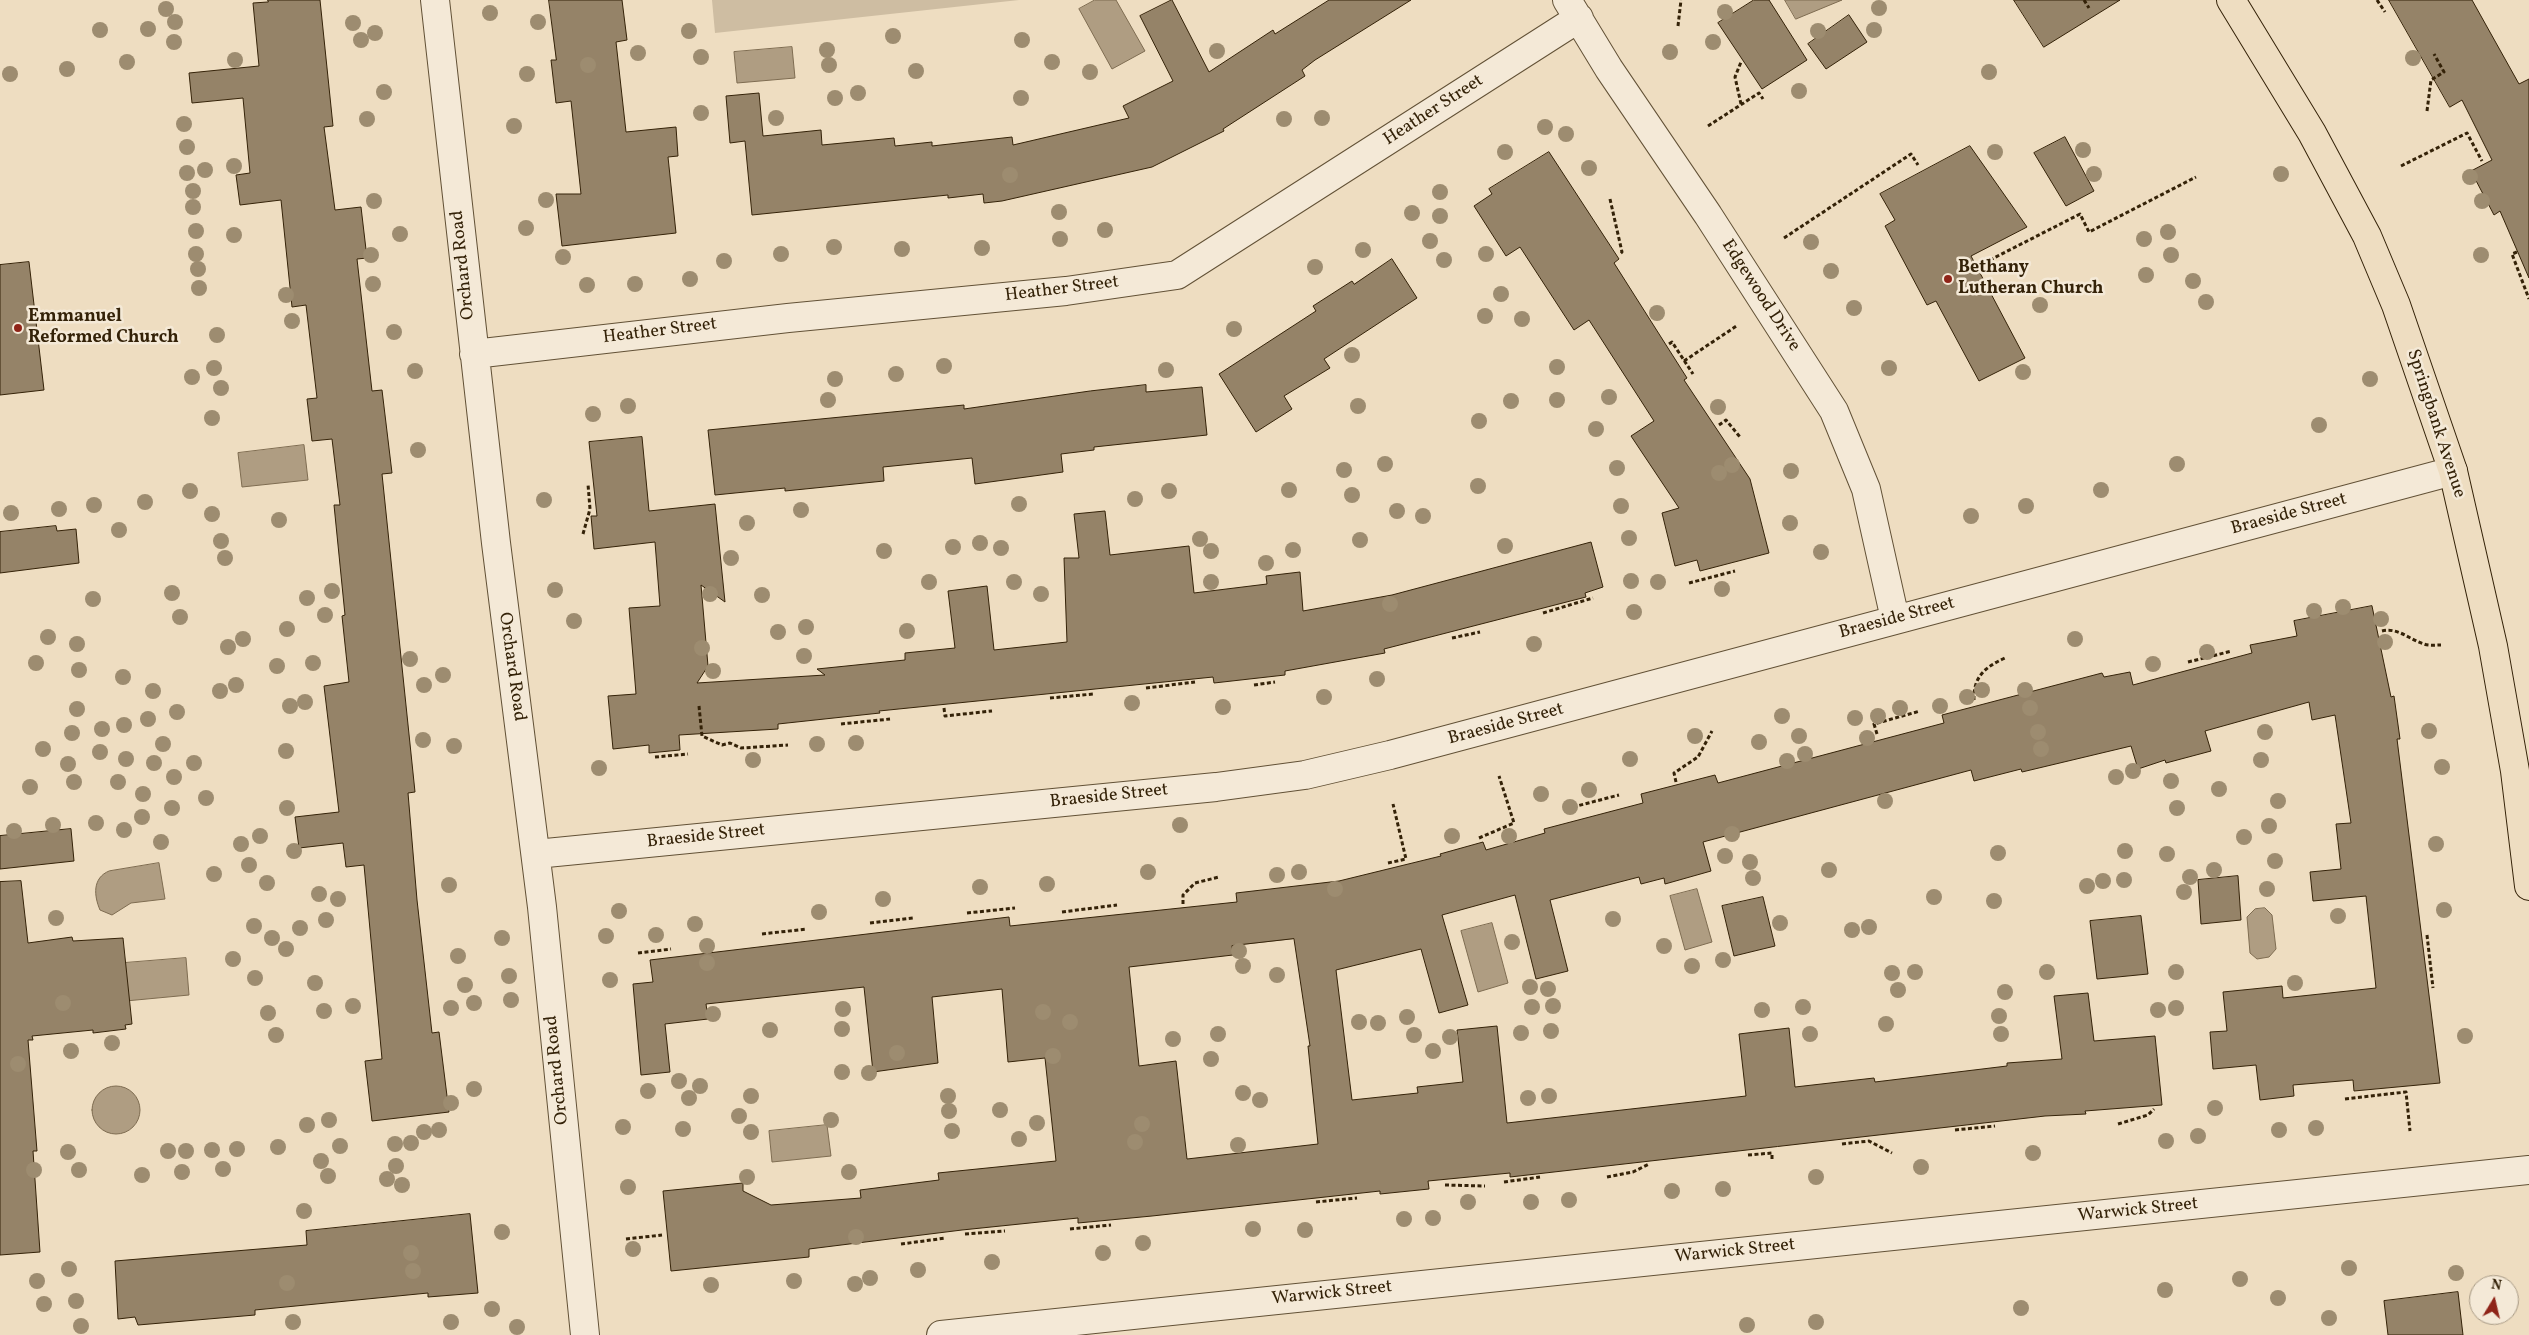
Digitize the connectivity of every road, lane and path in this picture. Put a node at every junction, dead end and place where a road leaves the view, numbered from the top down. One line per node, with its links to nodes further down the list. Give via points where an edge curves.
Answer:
1 (435, 0): 28 (street, Orchard Road)
2 (1681, 0): 9 (path)
3 (2084, 0): 6 (path)
4 (2231, 0): 33 (main road, Springbank Avenue, via 2312,133 2367,236 2396,306)
5 (2378, 0): 8 (path)
6 (2089, 8)
7 (1573, 9): 26 (street, Edgewood Drive, via 1609,69); 28 (street, Heather Street, via 1177,274 1066,291 788,318)
8 (2385, 12)
9 (1678, 26)
10 (2434, 54): 14 (path, via 2444,72 2431,80)
11 (1741, 62): 13 (path, via 1735,77)
12 (1763, 100): 13 (path, via 1759,93)
13 (1741, 104): 15 (path)
14 (2427, 111)
15 (1708, 126)
16 (2482, 161): 18 (path, via 2467,134)
17 (1918, 165): 21 (path, via 1911,154)
18 (2401, 166)
19 (2196, 177): 24 (path, via 2089,232 2080,214)
20 (1610, 199): 23 (path)
21 (1784, 238)
22 (2518, 252): 25 (path, via 2512,254)
23 (1620, 254)
24 (1984, 263)
25 (2529, 299)
26 (1766, 306): 29 (path); 40 (street, Edgewood Drive, via 1838,419 1866,489)
27 (1669, 344): 29 (path, via 1672,342)
28 (474, 354): 73 (street, Orchard Road)
29 (1684, 361): 30 (path)
30 (1693, 374)
31 (1720, 425): 32 (path, via 1726,420)
32 (1740, 437)
33 (2454, 471): 40 (street, Braeside Street); 72 (main road, Springbank Avenue, via 2493,646)
34 (588, 484): 35 (path, via 590,509)
35 (583, 534)
36 (1735, 571): 37 (path)
37 (1689, 583)
38 (1593, 598): 39 (path)
39 (1543, 613)
40 (1895, 619): 73 (street, Braeside Street, via 1559,712 1305,775 1216,787)
41 (2382, 631): 44 (path, via 2389,629 2426,645)
42 (1480, 632): 43 (path)
43 (1452, 638)
44 (2441, 645)
45 (2232, 651): 47 (path)
46 (2004, 658): 54 (path, via 1979,676)
47 (2188, 662)
48 (1195, 682): 51 (path)
49 (1275, 682): 50 (path)
50 (1254, 685)
51 (1146, 688)
52 (1093, 694): 53 (path)
53 (1050, 698)
54 (1974, 700)
55 (699, 706): 63 (path, via 702,736 722,745 730,743 742,748)
56 (944, 708): 57 (path, via 945,716)
57 (992, 711)
58 (1920, 711): 62 (path, via 1874,724)
59 (890, 719): 60 (path)
60 (841, 724)
61 (1712, 731): 67 (path, via 1698,757 1674,773)
62 (1877, 734)
63 (788, 745)
64 (688, 754): 65 (path)
65 (655, 757)
66 (1499, 776): 71 (path, via 1514,823)
67 (1676, 782)
68 (1618, 795): 70 (path)
69 (1393, 804): 74 (path, via 1406,859)
70 (1573, 807)
71 (1479, 838)
72 (2527, 851): 76 (main road, Springbank Avenue)
73 (536, 854): 117 (street, Orchard Road)
74 (1388, 863)
75 (1220, 877): 77 (path, via 1195,883 1184,895)
76 (2529, 886)
77 (1183, 904)
78 (1117, 905): 80 (path)
79 (1014, 908): 81 (path)
80 (1062, 912)
81 (967, 914)
82 (914, 918): 83 (path)
83 (870, 923)
84 (806, 929): 85 (path)
85 (762, 934)
86 (2426, 935): 89 (path)
87 (671, 949): 88 (path)
88 (638, 953)
89 (2433, 988)
90 (2345, 1099): 95 (path, via 2406,1092)
91 (2154, 1109): 92 (path, via 2148,1115)
92 (2118, 1124)
93 (1995, 1126): 94 (path)
94 (1955, 1130)
95 (2410, 1131)
96 (1842, 1144): 97 (path, via 1869,1141)
97 (1892, 1153)
98 (1748, 1155): 99 (path, via 1772,1153)
99 (1772, 1159)
100 (1648, 1164): 103 (path, via 1633,1172)
101 (2529, 1170): 118 (street, Warwick Street)
102 (1540, 1177): 104 (path)
103 (1607, 1177)
104 (1504, 1182)
105 (1445, 1185): 106 (path)
106 (1485, 1186)
107 (1357, 1198): 108 (path)
108 (1316, 1202)
109 (1110, 1225): 110 (path)
110 (1070, 1229)
111 (1005, 1231): 112 (path)
112 (965, 1234)
113 (662, 1235): 115 (path)
114 (946, 1238): 116 (path)
115 (626, 1239)
116 (901, 1244)
117 (585, 1335)
118 (941, 1335)

